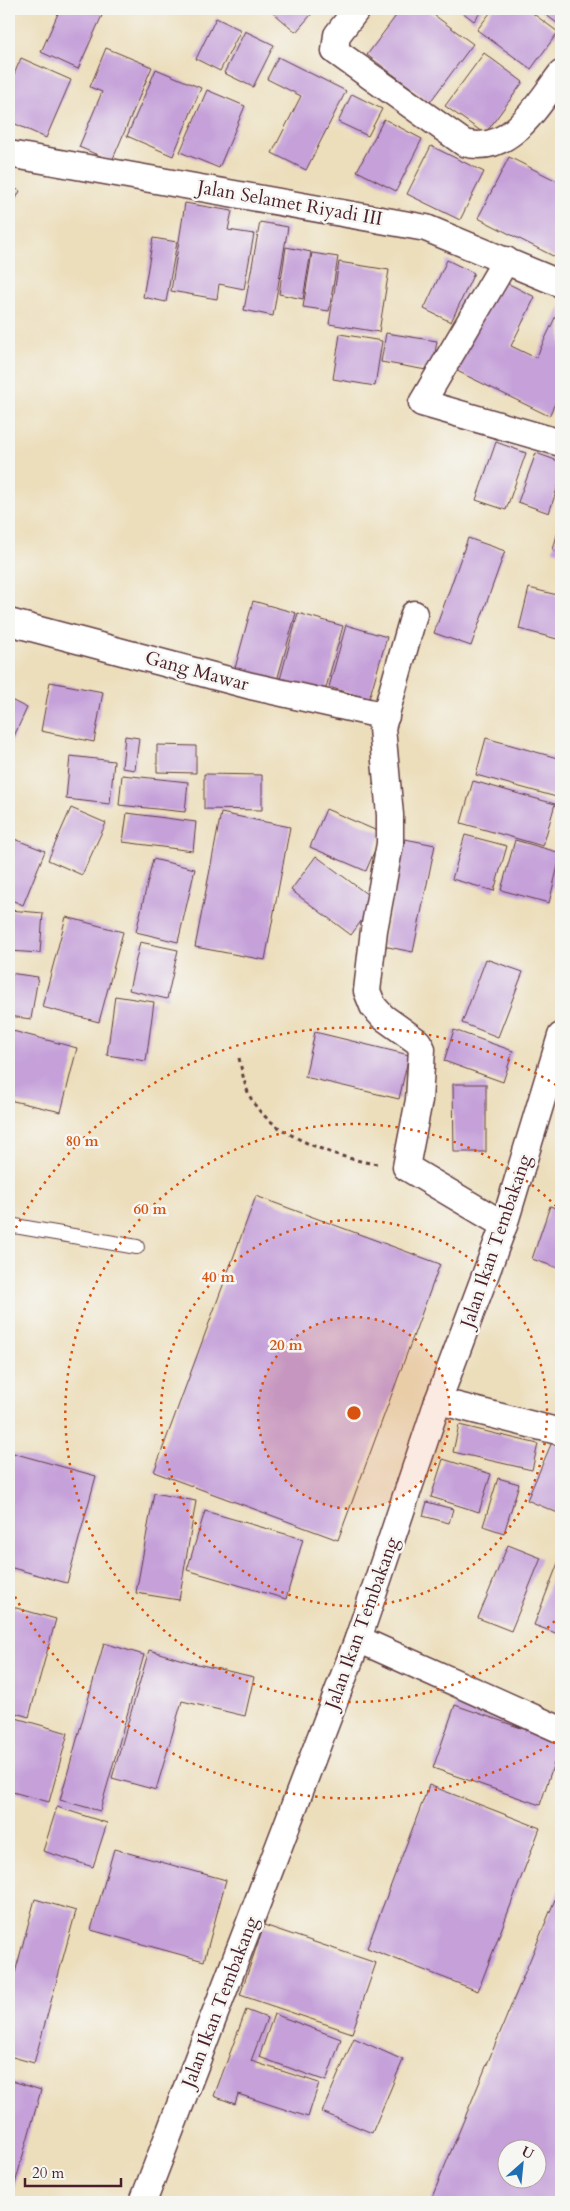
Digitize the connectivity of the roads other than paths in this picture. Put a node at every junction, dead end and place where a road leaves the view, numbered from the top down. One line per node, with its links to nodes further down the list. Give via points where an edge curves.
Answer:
1 (357, 9): 2 (street, via 337,36 335,51 464,144 488,146 518,129)
2 (561, 74)
3 (9, 154): 4 (street, Jalan Selamet Riyadi III, via 426,228)
4 (506, 260): 5 (street, Jalan Selamet Riyadi III); 6 (street, via 422,403)
5 (561, 284)
6 (561, 443)
7 (414, 614): 9 (street)
8 (9, 622): 9 (street, Gang Mawar, via 252,686)
9 (386, 716): 12 (street, via 382,741 390,844 374,930 367,991 373,1006 384,1018 418,1042 422,1049 419,1100 406,1167)
10 (561, 1036): 12 (street, Jalan Ikan Tembakang)
11 (9, 1225): 13 (lane)
12 (504, 1225): 14 (street, Jalan Ikan Tembakang)
13 (137, 1247)
14 (438, 1401): 15 (street); 16 (street, Jalan Ikan Tembakang)
15 (561, 1432)
16 (358, 1640): 17 (street); 18 (street, Jalan Ikan Tembakang)
17 (561, 1730)
18 (143, 2202)

